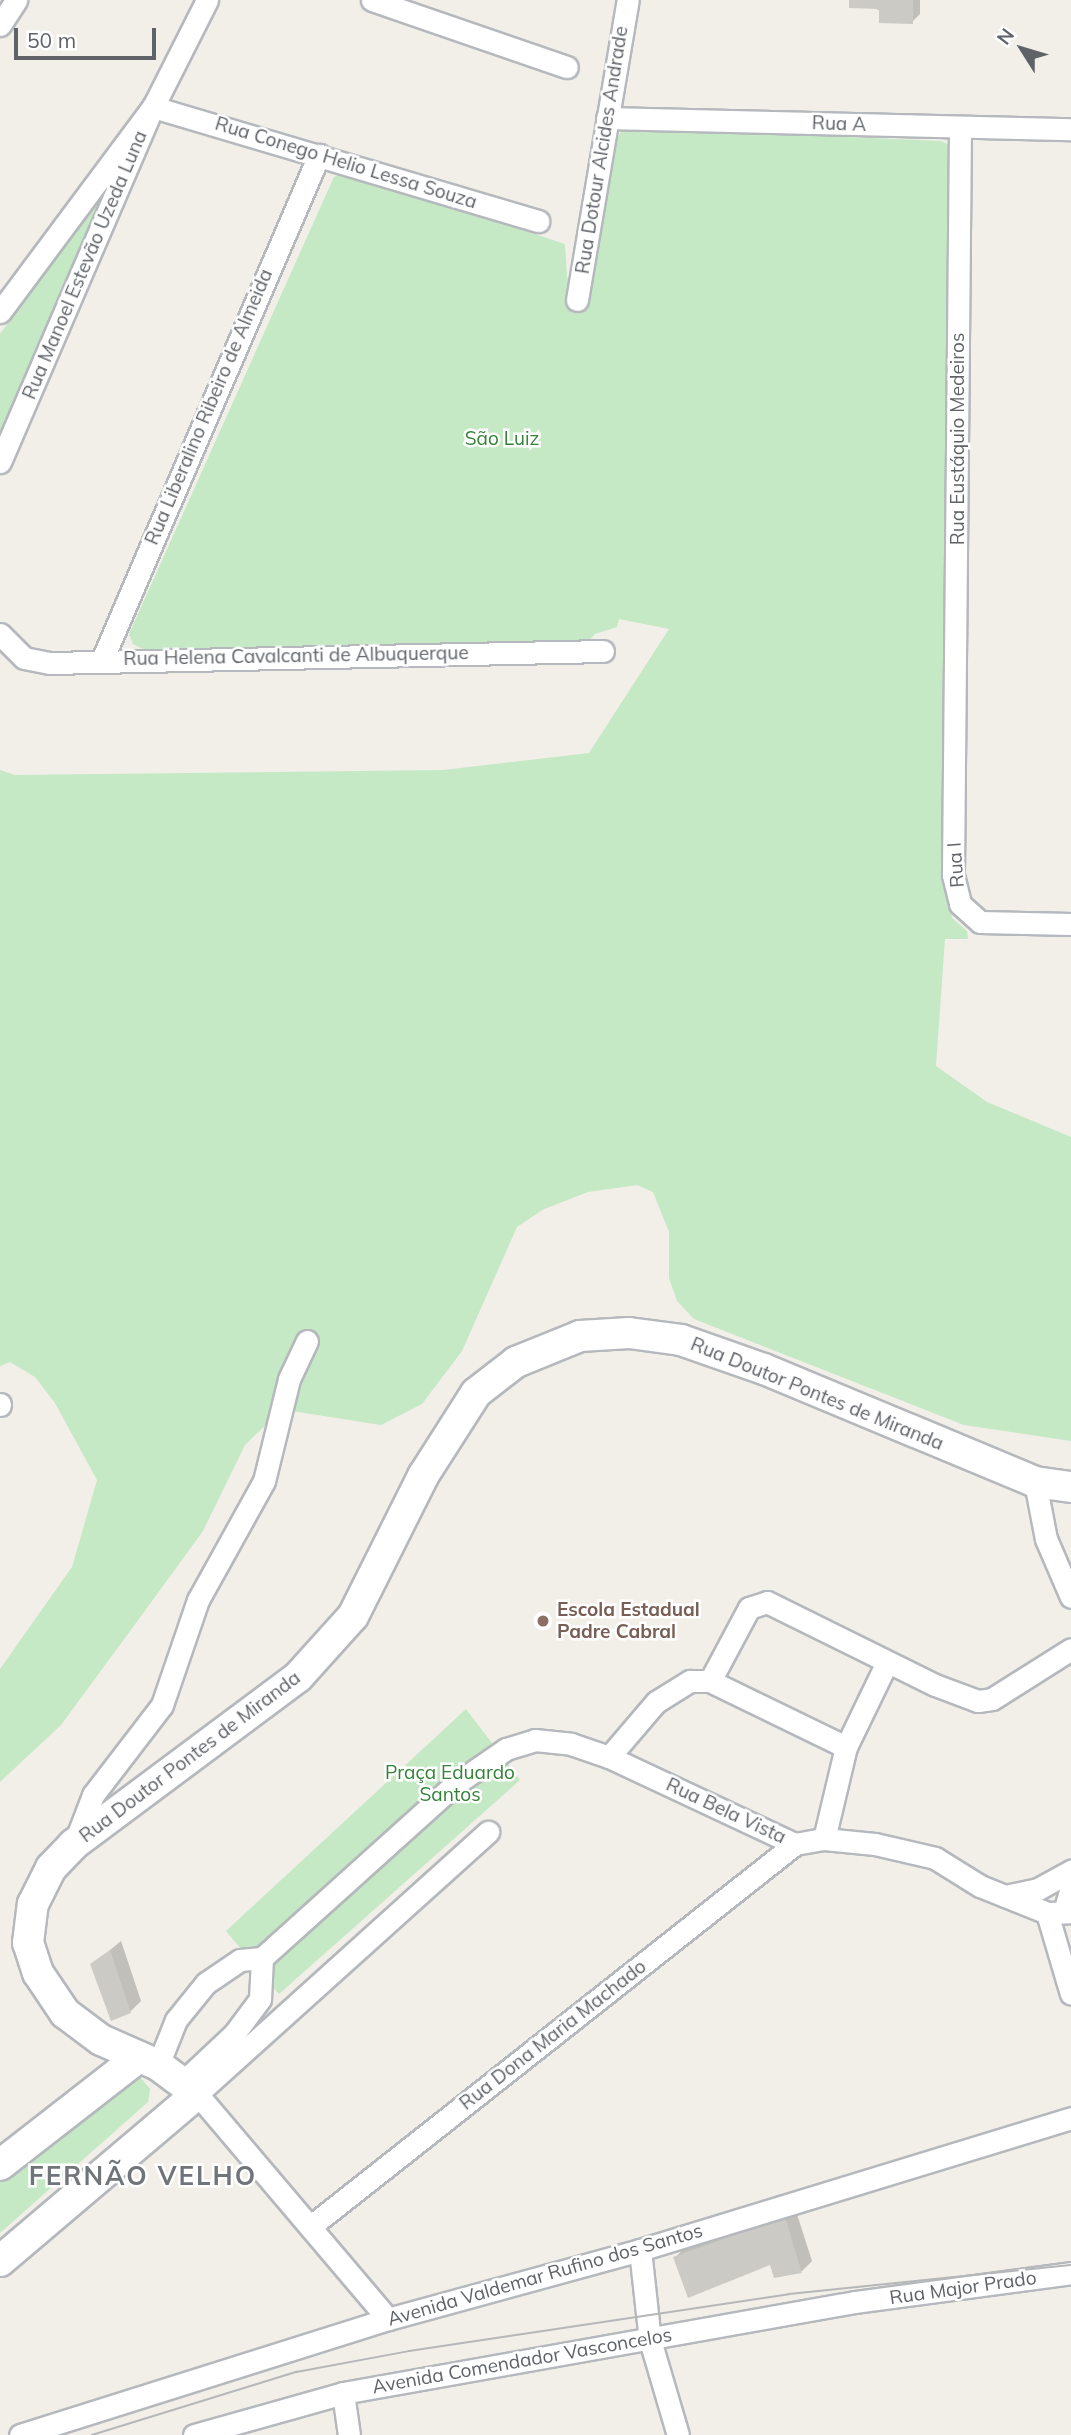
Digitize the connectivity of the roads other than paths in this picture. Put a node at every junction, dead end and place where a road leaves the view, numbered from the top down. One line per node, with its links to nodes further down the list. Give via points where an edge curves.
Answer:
1 (16, 0): 5 (street)
2 (207, 0): 7 (street)
3 (372, 0): 6 (street)
4 (628, 0): 8 (street, Rua Dotour Alcides Andrade)
5 (0, 25)
6 (567, 67)
7 (153, 107): 11 (street, Rua Conego Helio Lessa Souza); 14 (street); 15 (street, Rua Manoel Estevão Uzeda Luna)
8 (607, 118): 9 (street, Rua A); 13 (street, Rua Dotour Alcides Andrade)
9 (960, 128): 10 (street, Rua A); 19 (street, Rua Eustáquio Medeiros)
10 (1071, 129)
11 (319, 155): 12 (street, Rua Conego Helio Lessa Souza); 18 (street, Rua Liberalino Ribeiro de Almeida)
12 (539, 221)
13 (577, 300)
14 (0, 312)
15 (0, 462)
16 (0, 634): 18 (street, Rua Helena Cavalcanti de Albuquerque, via 24,658 50,663)
17 (603, 651): 18 (street, Rua Helena Cavalcanti de Albuquerque)
18 (102, 660)
19 (956, 750): 20 (street, Rua I, via 953,875 960,904 980,922)
20 (1071, 924)
21 (307, 1341): 32 (street, Rua Doutor Pontes de Miranda, via 289,1379 264,1481 198,1600 162,1705 93,1795)
22 (1035, 1482): 23 (street, Rua Doutor Pontes de Miranda); 24 (street, via 1046,1539); 32 (street, Rua Doutor Pontes de Miranda, via 764,1369 681,1340 629,1333 580,1336 553,1345 516,1362 476,1393 423,1476 353,1616 298,1677)
23 (1071, 1487)
24 (1071, 1597)
25 (1071, 1649): 26 (street, via 992,1699 978,1701)
26 (887, 1662): 27 (street, via 767,1602 749,1608); 28 (street)
27 (710, 1681): 28 (street); 29 (street, via 675,1687 656,1702)
28 (846, 1747): 31 (street)
29 (609, 1757): 33 (street, Rua Bela Vista); 38 (street, Rua Bela Vista, via 571,1744 535,1740 506,1749 454,1785)
30 (488, 1832): 41 (street)
31 (824, 1839): 33 (street, Rua Bela Vista); 36 (street, Rua Bela Vista, via 875,1844 935,1858)
32 (74, 1844): 40 (street, Rua Doutor Pontes de Miranda, via 51,1868 33,1904 28,1943 38,1973 65,2013)
33 (795, 1844): 44 (street, Rua Dona Maria Machado)
34 (1071, 1871): 36 (street, via 1038,1889)
35 (1071, 1887): 37 (street)
36 (1005, 1896): 37 (street, Rua Bela Vista)
37 (1060, 1913): 39 (street)
38 (262, 1958): 40 (street, via 240,1960 206,1983); 41 (street, via 260,1999)
39 (1071, 1994)
40 (147, 2062): 41 (street, Rua Doutor Pontes de Miranda); 43 (street)
41 (190, 2087): 44 (street); 46 (street)
42 (1071, 2118): 45 (street, Avenida Valdemar Rufino dos Santos)
43 (0, 2165)
44 (311, 2226): 49 (street)
45 (640, 2250): 49 (street, Avenida Valdemar Rufino dos Santos); 50 (street)
46 (0, 2261)
47 (1071, 2273): 48 (street, Rua Major Prado)
48 (855, 2302): 50 (street, Avenida Comendador Vasconcelos)
49 (388, 2319): 52 (street, Avenida Valdemar Rufino dos Santos)
50 (650, 2340): 51 (street, Avenida Comendador Vasconcelos); 55 (street)
51 (343, 2393): 53 (street, Avenida Comendador Vasconcelos); 54 (street)
52 (20, 2435)
53 (194, 2435)
54 (349, 2435)
55 (678, 2435)

